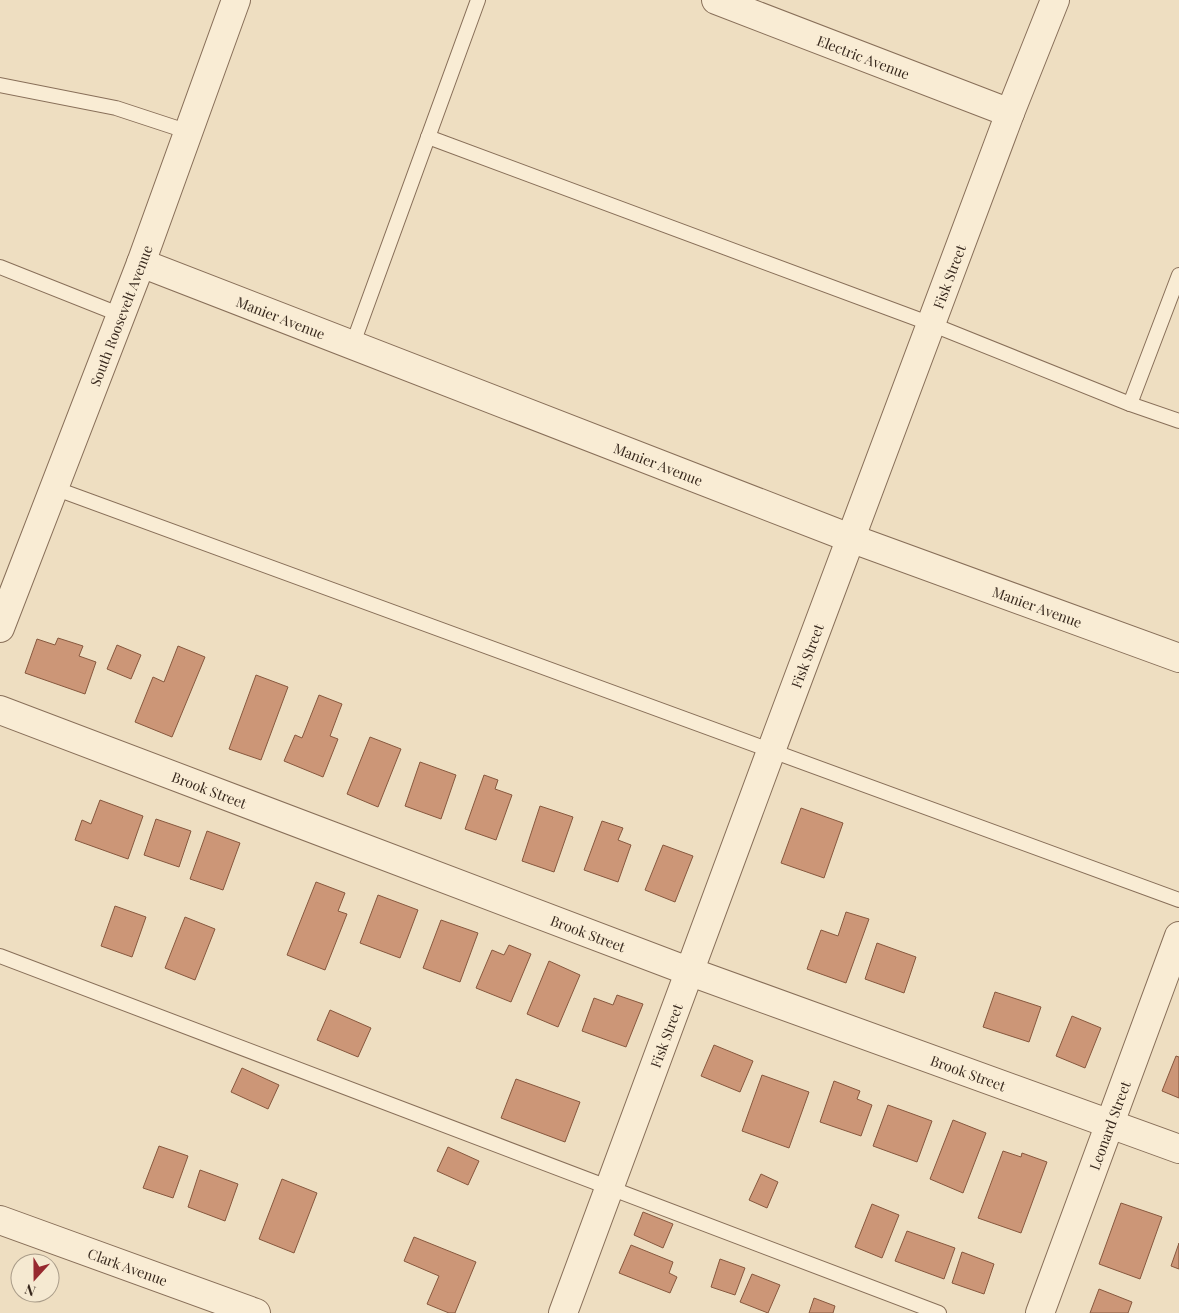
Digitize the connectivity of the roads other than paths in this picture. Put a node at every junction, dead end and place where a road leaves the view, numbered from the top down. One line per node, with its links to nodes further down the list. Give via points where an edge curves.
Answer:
1 (236, 0): 7 (street, South Roosevelt Avenue)
2 (478, 0): 8 (lane)
3 (716, 0): 6 (street, Electric Avenue)
4 (1055, 0): 6 (street, Fisk Street)
5 (0, 85): 7 (lane, via 116,108)
6 (1010, 113): 13 (street, Fisk Street)
7 (189, 132): 9 (street, South Roosevelt Avenue)
8 (428, 137): 13 (lane); 14 (lane)
9 (141, 263): 12 (street, South Roosevelt Avenue); 14 (street, Manier Avenue)
10 (0, 267): 12 (lane)
11 (1179, 275): 15 (lane)
12 (121, 315): 17 (street, South Roosevelt Avenue)
13 (931, 324): 15 (lane); 18 (street, Fisk Street)
14 (352, 346): 18 (street, Manier Avenue)
15 (1130, 404): 16 (lane)
16 (1179, 421)
17 (54, 488): 19 (street, South Roosevelt Avenue); 22 (lane)
18 (850, 538): 20 (street, Manier Avenue); 22 (street, Fisk Street)
19 (0, 628)
20 (1179, 658)
21 (0, 710): 26 (street, Brook Street)
22 (770, 751): 23 (lane); 26 (street, Fisk Street)
23 (1179, 900)
24 (1179, 936): 27 (street, Leonard Street)
25 (0, 956): 29 (lane)
26 (688, 971): 27 (street, Brook Street); 29 (street, Fisk Street)
27 (1110, 1124): 28 (street, Brook Street); 34 (street, Leonard Street)
28 (1179, 1149)
29 (610, 1186): 32 (street, Fisk Street); 33 (lane)
30 (0, 1220): 31 (street, Clark Avenue)
31 (256, 1313)
32 (563, 1313)
33 (939, 1313)
34 (1040, 1313)

